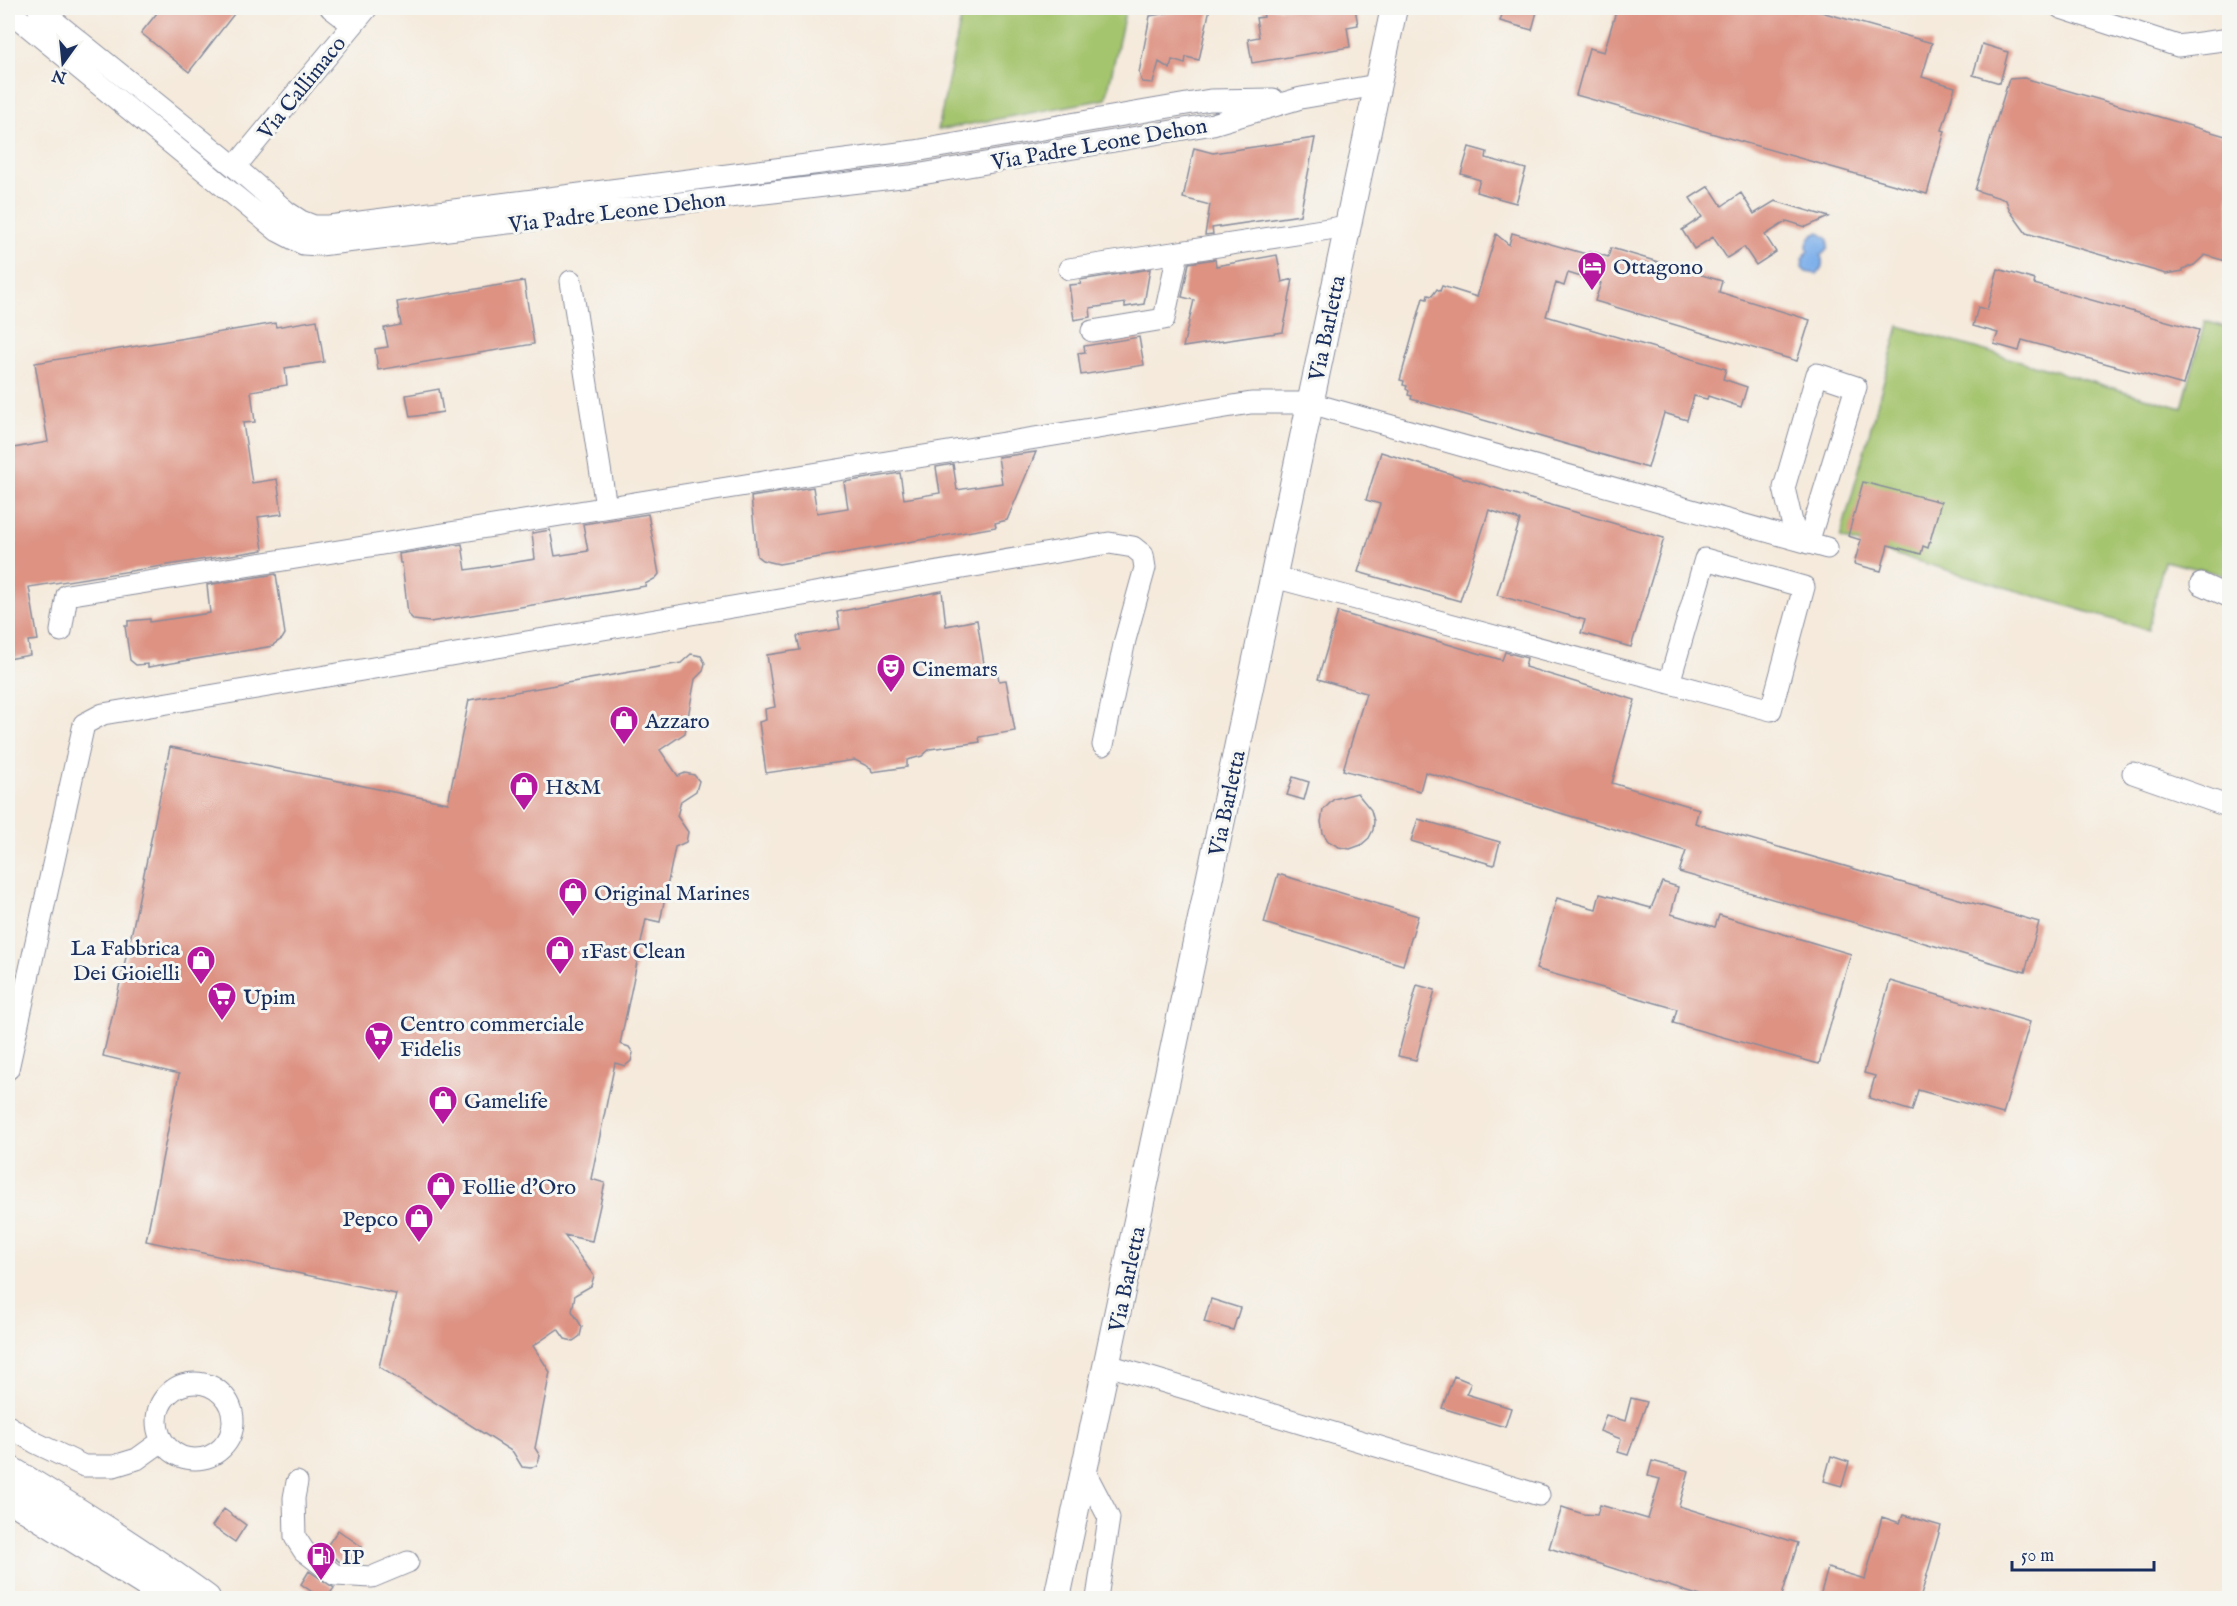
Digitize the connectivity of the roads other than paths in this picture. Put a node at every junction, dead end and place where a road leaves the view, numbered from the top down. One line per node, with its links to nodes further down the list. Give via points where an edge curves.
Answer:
1 (38, 8): 11 (street, Via Padre Leone Dehon)
2 (331, 8): 7 (street)
3 (367, 8): 7 (street, Via Callimaco)
4 (1394, 8): 9 (main road, Via Barletta)
5 (2061, 8): 8 (street, via 2178,46)
6 (8, 10): 10 (street, Via Padre Leone Dehon, via 278,231 303,244 340,244 910,176 1213,124)
7 (352, 25): 11 (street, Via Callimaco)
8 (2229, 39)
9 (1377, 85): 10 (street, Via Padre Leone Dehon); 12 (main road, Via Barletta)
10 (1301, 98): 11 (street, Via Padre Leone Dehon, via 1210,100 915,151 329,226 301,221)
11 (235, 167)
12 (1348, 226): 13 (street); 17 (main road, Via Barletta)
13 (1178, 253): 14 (street); 16 (street, via 1164,319)
14 (1069, 269)
15 (571, 281): 18 (street)
16 (1092, 331)
17 (1310, 403): 18 (street, via 1251,403); 19 (street); 20 (main road, Via Barletta)
18 (606, 507): 23 (street, via 67,595)
19 (1810, 543): 19 (street, via 1856,387 1817,374 1784,488)
20 (1274, 578): 24 (street); 29 (main road, Via Barletta)
21 (2201, 584): 22 (street)
22 (2229, 597)
23 (61, 631)
24 (1669, 683): 24 (street, via 1705,559 1804,587 1772,710)
25 (1103, 745): 28 (street, via 1145,568 1143,555 1133,547 1109,543 103,714 84,724)
26 (2133, 773): 27 (street)
27 (2229, 807)
28 (8, 1069)
29 (1108, 1365): 33 (main road, Via Barletta); 35 (street)
30 (8, 1426): 31 (street, via 84,1466 114,1466 137,1459)
31 (162, 1441)
32 (8, 1468): 39 (main road, via 168,1569)
33 (1085, 1472): 40 (main road, Via Barletta); 41 (street, via 1108,1518)
34 (297, 1482): 37 (street, via 295,1537 304,1551 335,1575 372,1577)
35 (1539, 1495)
36 (8, 1498): 38 (main road)
37 (408, 1562)
38 (165, 1599)
39 (207, 1599)
40 (1057, 1599)
41 (1097, 1599)

